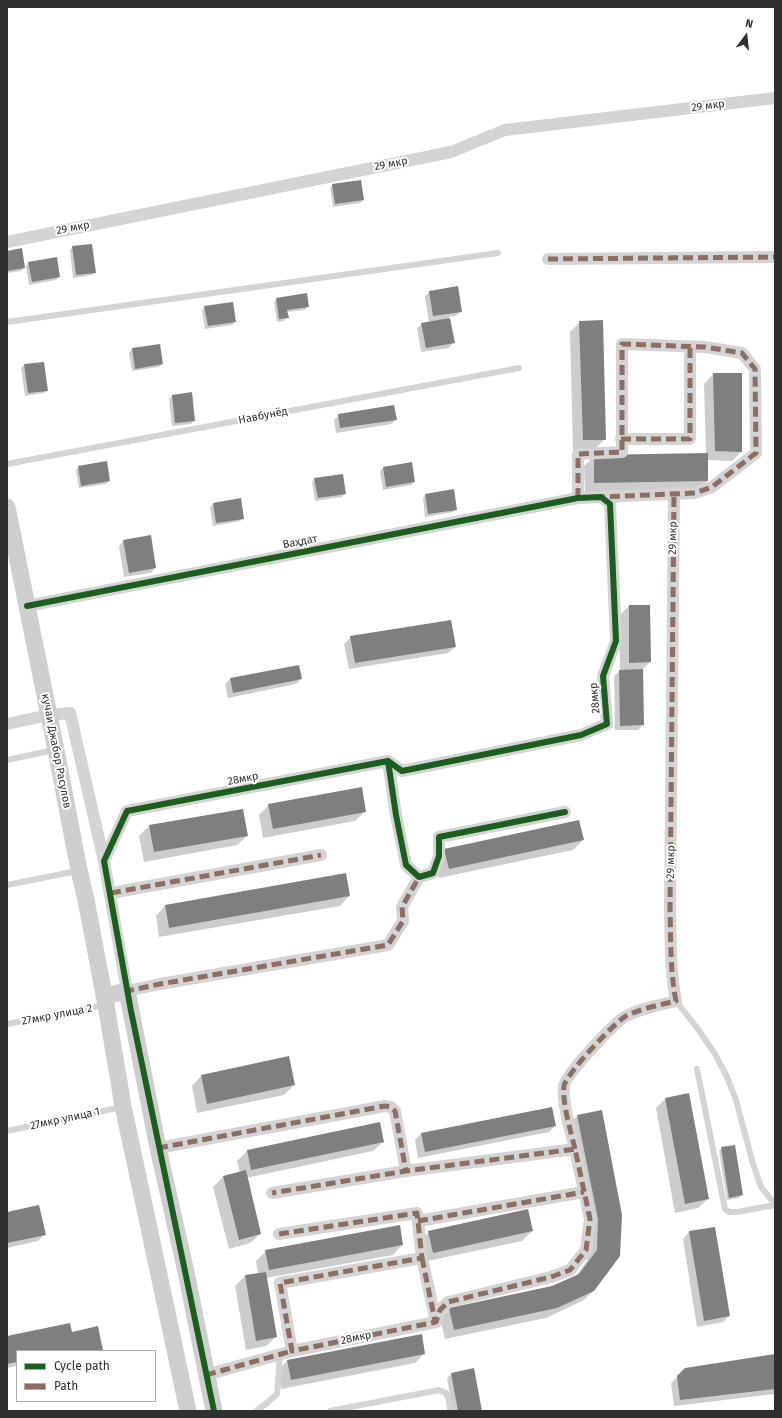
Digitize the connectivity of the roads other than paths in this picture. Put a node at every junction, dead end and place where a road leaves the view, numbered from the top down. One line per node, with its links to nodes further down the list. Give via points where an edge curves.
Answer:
1 (775, 98): 2 (street, 29 мкр, via 505,130 451,152)
2 (7, 242)
3 (498, 253): 6 (lane)
4 (775, 257): 5 (street)
5 (548, 259)
6 (7, 322)
7 (690, 346): 9 (street, via 690,439); 9 (street, via 622,344); 11 (street, via 742,353 755,369 756,453 712,487 695,493)
8 (519, 368): 10 (lane, Навбунёд)
9 (621, 439): 13 (street, via 622,452 578,454)
10 (7, 464)
11 (674, 495): 12 (street); 30 (street, 29 мкр, via 670,910 671,959)
12 (601, 497): 13 (street); 20 (street, 28мкр, via 610,504 616,641 603,676 607,724 581,735 402,771)
13 (578, 498): 15 (street, Ваҳдат)
14 (7, 507): 15 (street, кучаи Джабор Расулов)
15 (26, 606): 16 (street, кучаи Джабор Расулов)
16 (49, 715): 17 (street); 18 (street, кучаи Джабор Расулов); 23 (street, via 70,713)
17 (7, 724)
18 (56, 750): 19 (lane); 24 (street, кучаи Джабор Расулов)
19 (7, 760)
20 (388, 761): 23 (street, 28мкр, via 127,811); 25 (street, via 406,866)
21 (565, 812): 25 (street, via 438,837 439,856 434,873)
22 (321, 855): 27 (street)
23 (104, 861): 27 (street)
24 (79, 870): 26 (lane); 29 (street, кучаи Джабор Расулов)
25 (419, 877): 28 (street, via 402,907 403,921 388,945)
26 (7, 885)
27 (111, 893): 28 (street)
28 (128, 991): 29 (street); 35 (street)
29 (105, 1001): 31 (lane, 27мкр улица 2); 33 (street, кучаи Джабор Расулов)
30 (676, 1001): 36 (street, via 641,1010 618,1021 569,1076 564,1085 564,1099); 40 (lane, 29 мкр, via 707,1042 727,1077 761,1187)
31 (7, 1024)
32 (697, 1069): 40 (lane, via 725,1209 737,1212)
33 (123, 1106): 34 (lane, 27мкр улица 1); 47 (street, кучаи Джабор Расулов)
34 (7, 1131)
35 (158, 1148): 37 (street, via 385,1106 395,1111); 46 (street)
36 (575, 1150): 37 (street); 38 (street)
37 (406, 1171): 39 (street)
38 (584, 1192): 41 (street); 44 (street, via 590,1219 586,1250 570,1270 448,1302 440,1310)
39 (272, 1193)
40 (775, 1204)
41 (418, 1221): 42 (street, via 417,1213); 43 (street)
42 (279, 1234)
43 (422, 1258): 44 (street); 45 (street, via 280,1283)
44 (436, 1322): 45 (street, 28мкр)
45 (286, 1353): 46 (street, 28мкр); 49 (lane, via 277,1394)
46 (206, 1375): 48 (street)
47 (188, 1411)
48 (214, 1411)
49 (256, 1411)
50 (330, 1411): 51 (lane, via 439,1390 446,1393)
51 (450, 1411)

